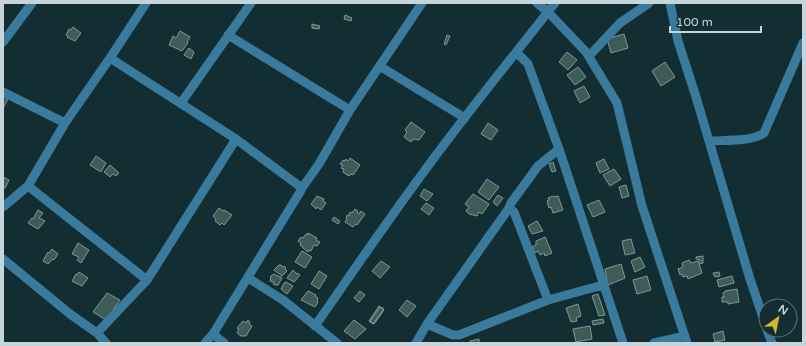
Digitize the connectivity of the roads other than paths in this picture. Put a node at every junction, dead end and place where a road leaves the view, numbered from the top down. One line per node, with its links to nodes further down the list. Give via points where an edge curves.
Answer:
1 (32, 3): 11 (street)
2 (146, 3): 15 (street)
3 (251, 3): 10 (street)
4 (537, 3): 9 (street)
5 (555, 3): 9 (street)
6 (648, 3): 14 (street, via 620,23)
7 (670, 3): 23 (street, via 678,41)
8 (418, 4): 16 (street)
9 (548, 12): 13 (street); 14 (street)
10 (228, 35): 18 (street); 19 (street)
11 (3, 42)
12 (803, 43): 23 (street, via 764,132 760,136 750,138)
13 (517, 53): 20 (street); 24 (street, via 528,64)
14 (589, 56): 39 (street, via 617,103 642,206)
15 (110, 58): 18 (street); 21 (street)
16 (381, 67): 19 (street); 20 (street)
17 (3, 92): 21 (street)
18 (181, 103): 22 (street)
19 (350, 110): 26 (street)
20 (465, 118): 36 (street, via 396,210)
21 (65, 123): 25 (street)
22 (236, 139): 26 (street); 31 (street)
23 (709, 141): 34 (street)
24 (560, 149): 28 (street, via 538,166); 32 (street)
25 (28, 186): 27 (street); 31 (street)
26 (302, 188): 30 (street)
27 (3, 207)
28 (509, 208): 33 (street, via 514,212); 35 (street)
29 (3, 259): 37 (street)
30 (248, 278): 36 (street, via 283,300); 38 (street)
31 (147, 280): 37 (street)
32 (603, 285): 33 (street); 45 (street)
33 (548, 300): 35 (street, via 459,335)
34 (758, 302)
35 (427, 324): 44 (street)
36 (315, 326): 43 (street)
37 (97, 333): 40 (street)
38 (213, 334): 41 (street); 42 (street)
39 (686, 339): 46 (street)
40 (106, 343)
41 (204, 343)
42 (224, 343)
43 (337, 343)
44 (416, 343)
45 (623, 343)
46 (654, 343)

